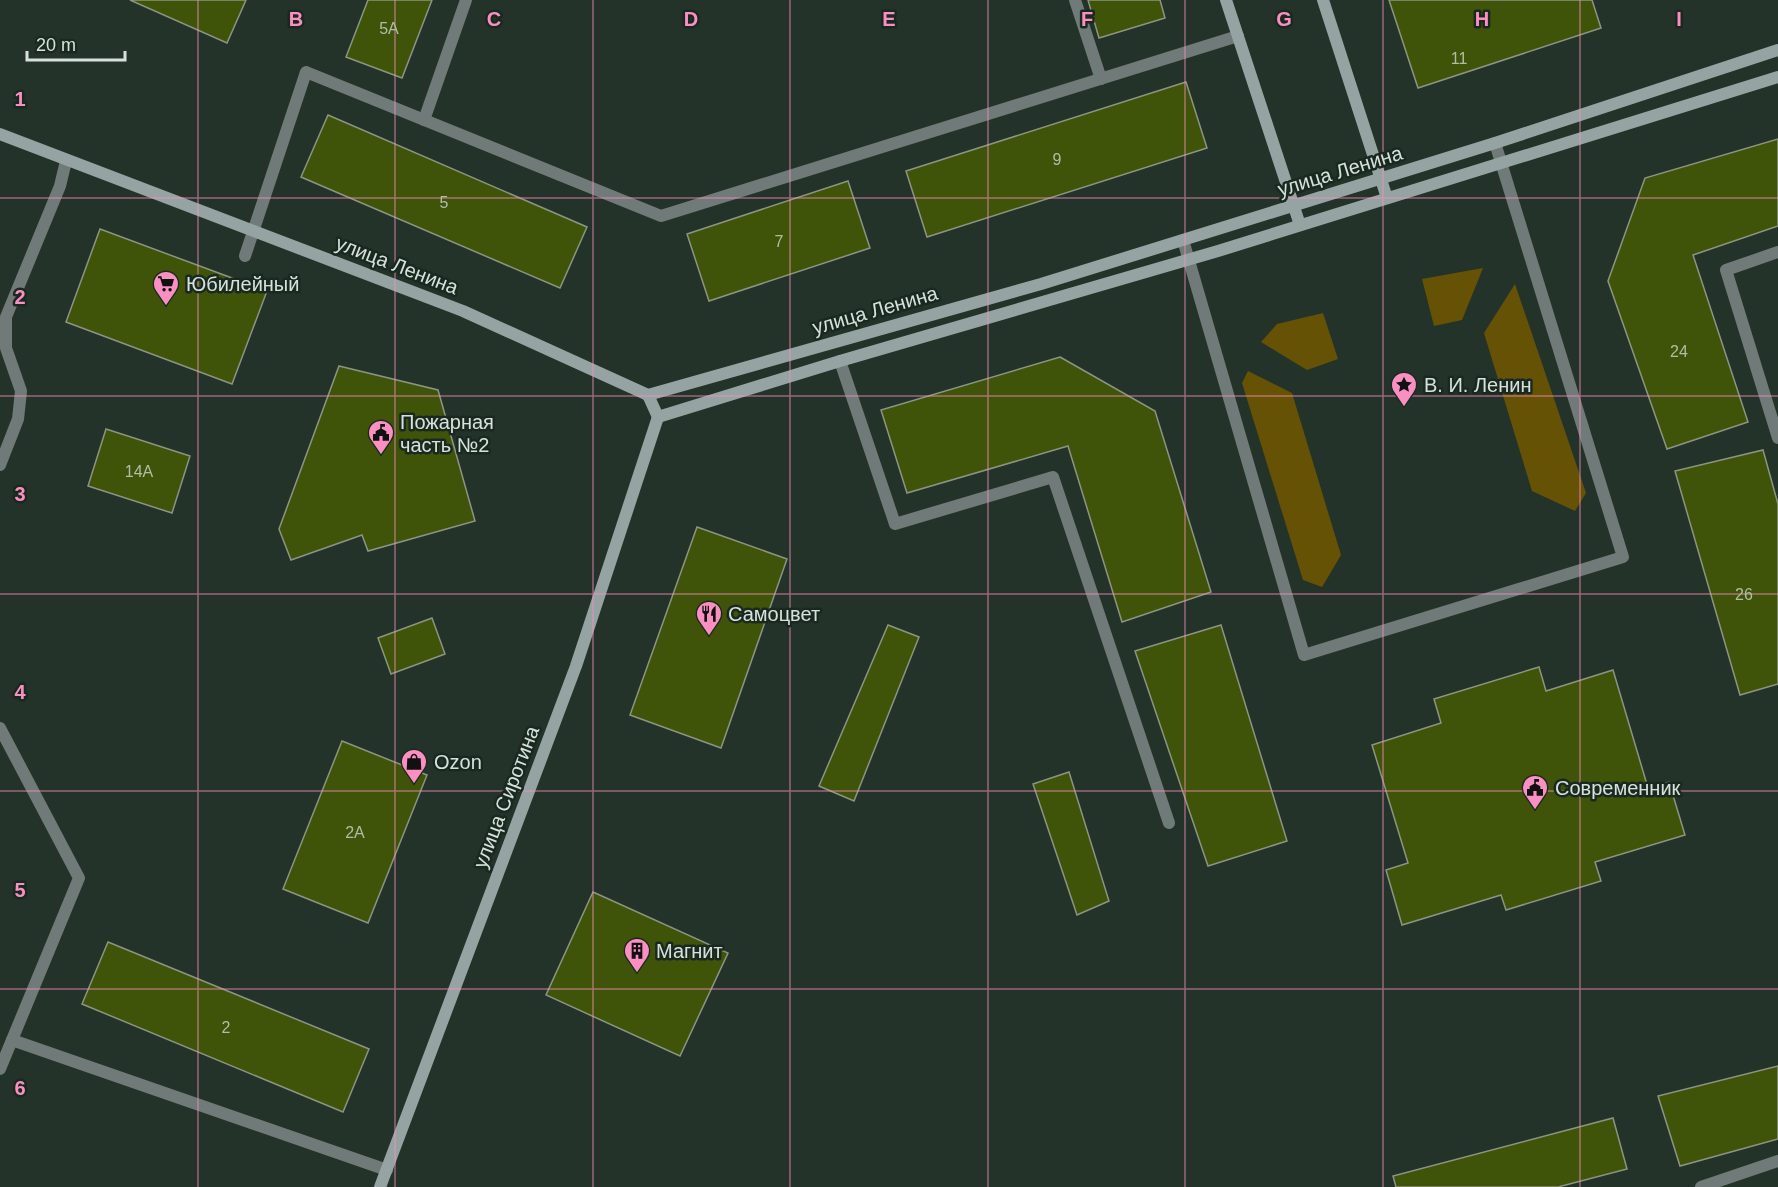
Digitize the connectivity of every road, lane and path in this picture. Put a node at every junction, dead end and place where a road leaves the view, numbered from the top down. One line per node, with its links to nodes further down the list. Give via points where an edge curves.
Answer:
1 (466, 0): 9 (lane)
2 (1075, 0): 8 (lane)
3 (1226, 0): 5 (main road)
4 (1323, 0): 14 (main road)
5 (1238, 36): 8 (lane); 16 (main road)
6 (1778, 50): 11 (main road, улица Ленина)
7 (1778, 77): 13 (main road)
8 (1101, 79): 9 (lane, via 661,216)
9 (424, 120): 18 (lane, via 306,72)
10 (0, 134): 12 (main road, улица Ленина)
11 (1496, 143): 13 (lane); 14 (main road, улица Ленина)
12 (66, 161): 18 (main road, улица Ленина); 27 (lane, via 60,186 6,316 6,348 21,391 18,418)
13 (1502, 163): 15 (main road); 22 (lane, via 1623,557 1305,655)
14 (1380, 179): 15 (main road); 16 (main road, улица Ленина)
15 (1387, 198): 17 (main road)
16 (1293, 206): 17 (main road); 19 (main road, улица Ленина)
17 (1300, 225): 22 (main road)
18 (254, 232): 21 (lane); 24 (main road, улица Ленина, via 463,311)
19 (1184, 240): 22 (lane); 24 (main road, улица Ленина)
20 (1778, 252): 26 (lane, via 1725,270)
21 (245, 256)
22 (1189, 260): 23 (main road)
23 (840, 361): 25 (main road); 29 (lane, via 895,524 1053,477)
24 (648, 394): 25 (main road)
25 (658, 417): 33 (main road, улица Сиротина, via 576,666)
26 (1778, 438)
27 (0, 465)
28 (0, 728): 30 (lane, via 79,878)
29 (1169, 823)
30 (12, 1040): 31 (lane); 33 (lane)
31 (0, 1069)
32 (1778, 1161): 35 (lane)
33 (387, 1170): 34 (main road, улица Сиротина)
34 (380, 1187)
35 (1701, 1187)

